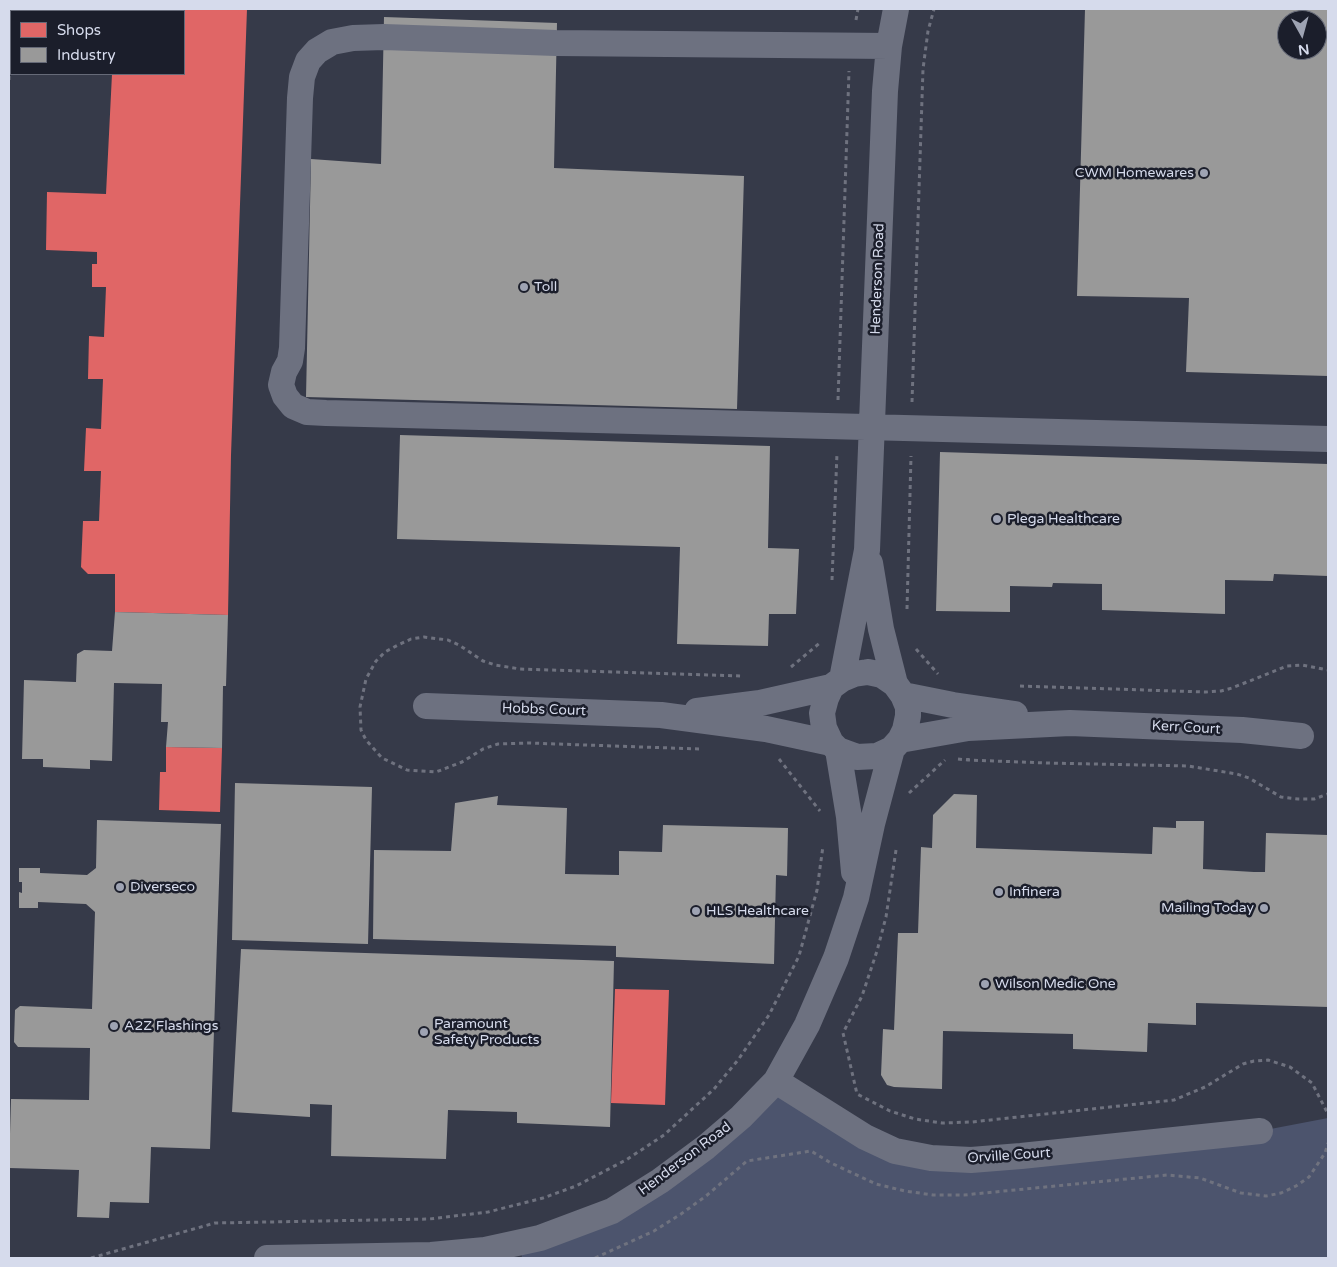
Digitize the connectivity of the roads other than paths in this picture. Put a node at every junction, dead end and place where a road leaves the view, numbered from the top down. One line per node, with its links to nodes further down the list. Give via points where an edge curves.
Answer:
1 (896, 9): 2 (street, Henderson Road)
2 (889, 46): 3 (street, Henderson Road); 3 (street, via 556,43 384,37 332,42 317,50 308,61 301,84 292,348 281,385 293,406 307,412)
3 (872, 426): 4 (street); 5 (street, Henderson Road)
4 (1328, 439)
5 (867, 550): 6 (street, Henderson Road); 7 (street, Henderson Road, via 881,629)
6 (836, 683): 7 (street, via 854,674 868,672 882,675); 9 (street, Hobbs Court, via 760,703); 13 (street, via 826,698 822,713 824,728)
7 (899, 690): 10 (street, Kerr Court); 12 (street, via 908,707 908,716 905,730)
8 (426, 706): 9 (street, Hobbs Court)
9 (662, 715): 13 (street, Hobbs Court, via 766,729)
10 (1070, 723): 11 (street, Kerr Court, via 1242,730); 12 (street, Kerr Court, via 968,728)
11 (1301, 736)
12 (896, 744): 13 (street, via 877,756 857,757); 14 (street, Henderson Road, via 872,824)
13 (835, 746): 14 (street, Henderson Road, via 849,817)
14 (856, 898): 15 (street, Henderson Road, via 836,958 811,1017)
15 (776, 1081): 16 (street, Orville Court, via 864,1137 896,1150 931,1158 971,1160 1021,1156); 17 (street, Henderson Road, via 706,1147 660,1181 612,1211 540,1238 485,1250 431,1255)
16 (1260, 1131)
17 (267, 1258)

